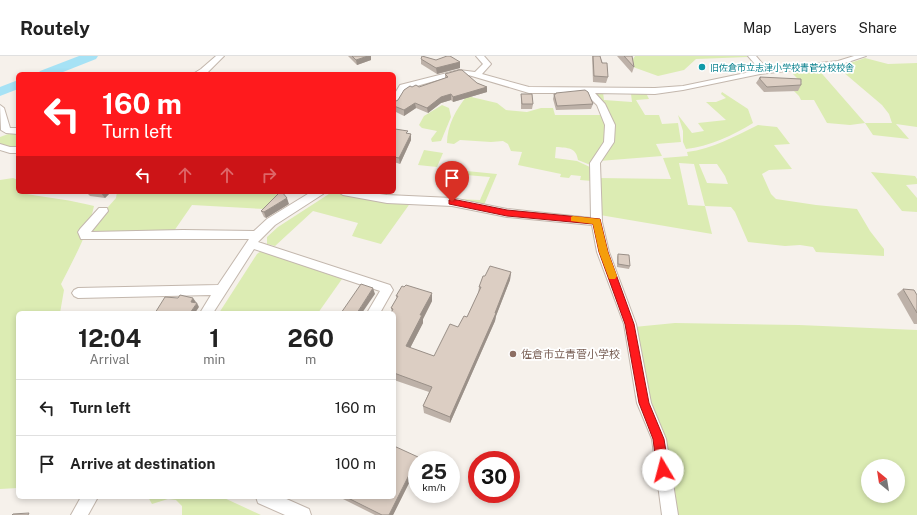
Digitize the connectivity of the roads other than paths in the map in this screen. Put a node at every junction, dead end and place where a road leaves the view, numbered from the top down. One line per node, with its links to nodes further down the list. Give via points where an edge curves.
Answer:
1 (220, 56): 8 (street)
2 (480, 56): 9 (street, via 487,64)
3 (752, 56): 7 (street)
4 (830, 56): 6 (street)
5 (862, 56): 6 (street)
6 (839, 63): 7 (street)
7 (765, 71): 10 (street, via 663,91)
8 (204, 72)
9 (477, 75): 10 (street, via 529,90); 11 (street, via 458,72 406,86)
10 (587, 90): 20 (street, via 601,104 610,125 608,142 595,163)
11 (398, 91)
12 (0, 108): 14 (street)
13 (16, 131): 14 (street)
14 (3, 132)
15 (0, 147): 16 (street)
16 (16, 150)
17 (316, 194): 21 (street, via 271,222)
18 (356, 194): 20 (street, via 387,199 452,202 507,213)
19 (102, 211): 21 (street, via 84,232 85,236 183,234)
20 (597, 222): 30 (street, via 604,252 630,324 644,403 659,439)
21 (254, 239): 22 (street); 25 (street, via 386,288)
22 (221, 290): 23 (street); 24 (street)
23 (78, 292)
24 (207, 311)
25 (374, 311)
26 (89, 499): 28 (street)
27 (268, 499): 29 (street)
28 (79, 515)
29 (303, 515)
30 (670, 515)

